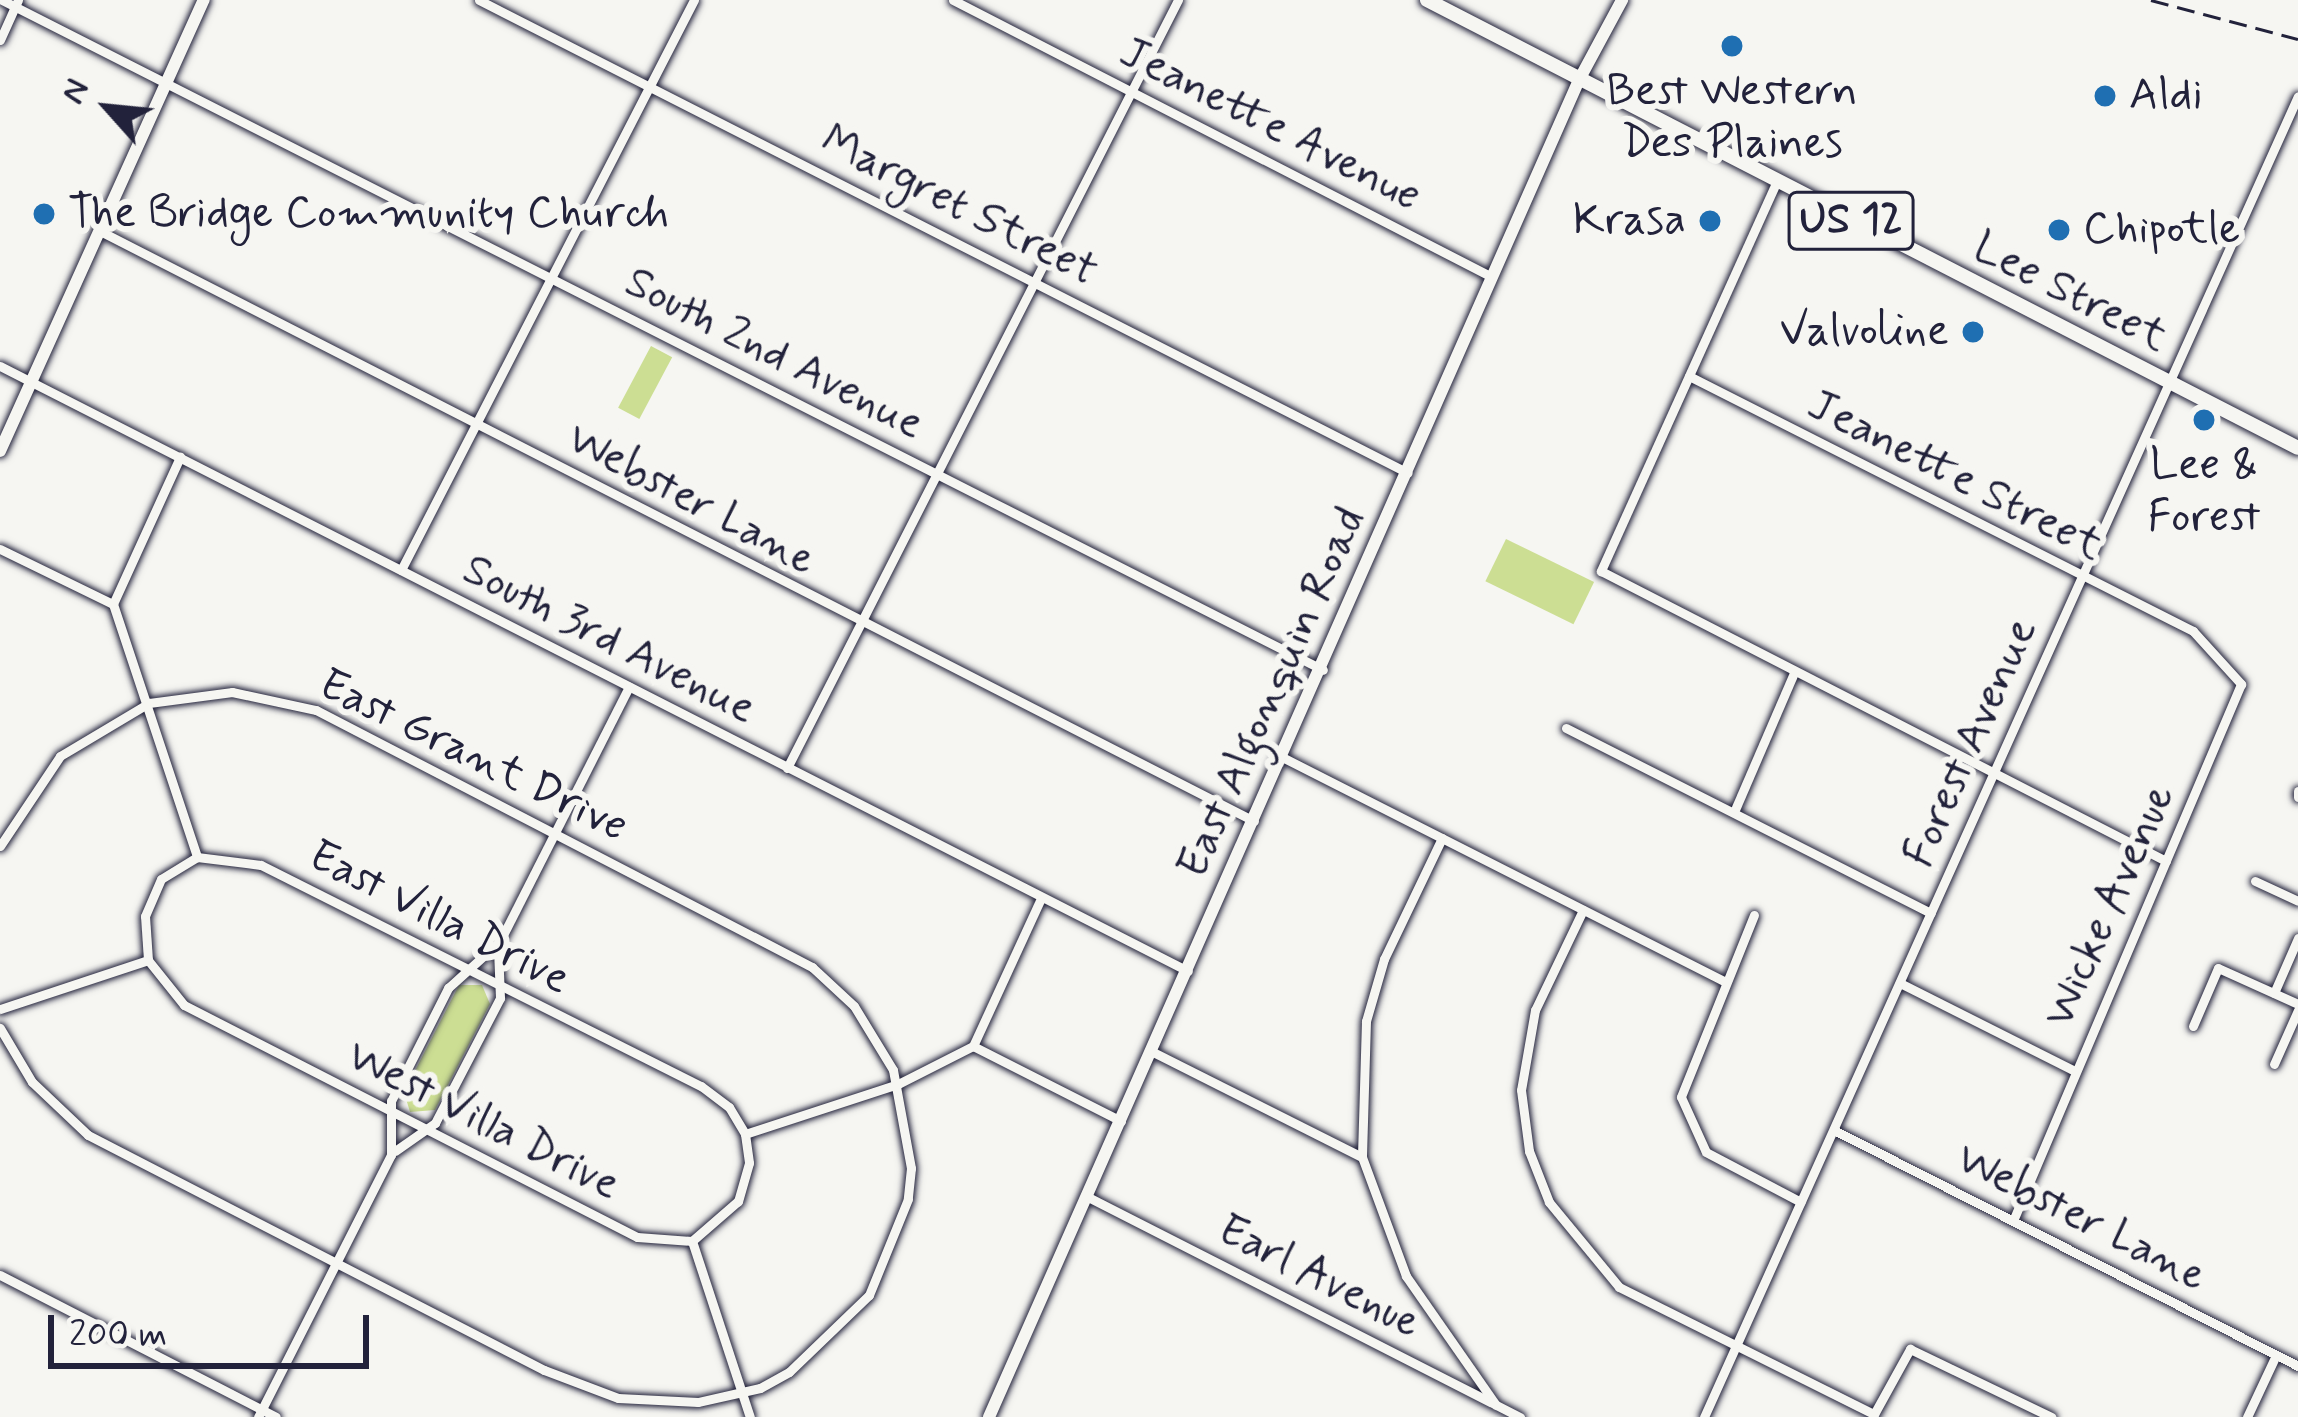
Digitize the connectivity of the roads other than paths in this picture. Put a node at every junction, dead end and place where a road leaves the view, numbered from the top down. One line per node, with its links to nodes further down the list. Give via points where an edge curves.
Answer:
1 (2, 0): 9 (street, South 2nd Avenue)
2 (204, 0): 12 (street)
3 (479, 0): 13 (street, Margret Street)
4 (694, 0): 13 (street)
5 (953, 0): 14 (street, Jeanette Avenue)
6 (1178, 0): 14 (street)
7 (1427, 0): 11 (main road, Lee Street / US 12)
8 (1622, 0): 11 (street, East Algonquin Road)
9 (16, 3): 10 (street); 12 (street, South 2nd Avenue)
10 (0, 40)
11 (1579, 80): 16 (main road, Lee Street / US 12); 18 (street, East Algonquin Road)
12 (165, 82): 17 (street); 19 (street, South 2nd Avenue)
13 (650, 85): 19 (street); 20 (street, Margret Street)
14 (1132, 91): 18 (street, Jeanette Avenue); 20 (street)
15 (2298, 97): 24 (street, Forest Avenue)
16 (1776, 183): 22 (street); 24 (main road, Lee Street / US 12)
17 (100, 231): 23 (street); 25 (street, Webster Lane)
18 (1492, 277): 29 (street, East Algonquin Road)
19 (553, 278): 25 (street); 30 (street, South 2nd Avenue)
20 (1035, 282): 29 (street, Margret Street); 30 (street)
21 (0, 365): 23 (street, South 3rd Avenue)
22 (1689, 376): 33 (street, Jeanette Street); 38 (street, via 1601,571)
23 (32, 382): 27 (street); 28 (street, South 3rd Avenue)
24 (2168, 383): 26 (main road, Lee Street / US 12); 33 (street, Forest Avenue)
25 (477, 425): 32 (street); 35 (street, Webster Lane)
26 (2298, 448)
27 (0, 451)
28 (180, 457): 32 (street, South 3rd Avenue); 34 (street)
29 (1408, 472): 37 (street, East Algonquin Road)
30 (937, 475): 35 (street); 37 (street, South 2nd Avenue)
31 (0, 549): 34 (street)
32 (401, 571): 39 (street, South 3rd Avenue)
33 (2081, 578): 36 (street, Jeanette Street); 44 (street, Forest Avenue)
34 (113, 604): 40 (street)
35 (860, 625): 43 (street); 46 (street, Webster Lane)
36 (2193, 632): 51 (street, Wicke Avenue, via 2236,675 2240,695)
37 (1323, 670): 42 (street, East Algonquin Road)
38 (1794, 674): 44 (street); 45 (street)
39 (629, 687): 43 (street, South 3rd Avenue); 47 (street)
40 (149, 703): 47 (street, East Grant Drive, via 200,692 294,702); 49 (street, East Grant Drive, via 60,756); 50 (street)
41 (1566, 728): 45 (street)
42 (1284, 758): 46 (street, East Algonquin Road); 48 (street)
43 (787, 768): 53 (street, South 3rd Avenue)
44 (1993, 774): 51 (street); 56 (street, Forest Avenue)
45 (1734, 812): 56 (street)
46 (1255, 821): 62 (street, East Algonquin Road)
47 (555, 832): 59 (street); 75 (street, East Grant Drive, via 812,967 854,1006)
48 (1442, 838): 55 (street); 82 (street, via 1384,959 1366,1021)
49 (0, 846)
50 (197, 857): 60 (street, via 150,896); 61 (street, East Villa Drive, via 260,865)
51 (2165, 861): 74 (street, Wicke Avenue)
52 (2255, 881): 54 (street)
53 (1041, 898): 62 (street, South 3rd Avenue); 71 (street)
54 (2298, 901)
55 (1583, 910): 63 (street); 89 (street, via 1534,1010 1521,1090 1529,1150 1578,1246 1619,1287)
56 (1931, 913): 64 (street, Forest Avenue)
57 (1754, 915): 63 (street)
58 (2298, 938): 66 (street)
59 (500, 941): 61 (street); 65 (street)
60 (148, 960): 68 (street); 76 (street, West Villa Drive, via 184,1004)
61 (464, 967): 65 (street, East Villa Drive); 76 (street)
62 (1188, 971): 72 (street, East Algonquin Road)
63 (1724, 981): 84 (street, via 1684,1078 1685,1115 1706,1151)
64 (1900, 983): 74 (street); 79 (street, Forest Avenue)
65 (502, 986): 78 (street); 80 (street, East Villa Drive, via 701,1086 730,1107)
66 (2274, 993): 67 (street); 69 (street, via 2218,968)
67 (2298, 1007): 73 (street)
68 (0, 1009)
69 (2193, 1026)
70 (0, 1028): 87 (street, via 32,1082 88,1135)
71 (973, 1046): 75 (street); 77 (street)
72 (1153, 1052): 77 (street, East Algonquin Road); 82 (street)
73 (2274, 1064)
74 (2073, 1070): 85 (street, Wicke Avenue, via 2070,1096)
75 (898, 1084): 80 (street); 92 (street, via 911,1168 888,1262 849,1323 818,1352)
76 (388, 1110): 78 (street, West Villa Drive); 81 (street)
77 (1121, 1121): 83 (street, East Algonquin Road)
78 (430, 1130): 81 (street); 86 (street, West Villa Drive, via 637,1238)
79 (1834, 1130): 84 (street, Forest Avenue); 85 (street, Webster Lane)
80 (746, 1134): 86 (street, via 738,1201)
81 (391, 1155): 87 (street)
82 (1362, 1156): 93 (street, via 1406,1276)
83 (1088, 1197): 93 (street, Earl Avenue); 98 (street, East Algonquin Road)
84 (1801, 1202): 89 (street, Forest Avenue)
85 (2013, 1221): 90 (street, Webster Lane)
86 (692, 1240): 92 (street)
87 (336, 1264): 92 (street, via 581,1388 669,1403); 94 (street)
88 (0, 1275): 94 (street)
89 (1735, 1349): 95 (street); 100 (street, Forest Avenue)
90 (2276, 1355): 91 (street, Webster Lane); 102 (street)
91 (2298, 1366)
92 (742, 1393): 97 (street)
93 (1496, 1405): 99 (street, Earl Avenue)
94 (259, 1413): 96 (street)
95 (1873, 1416): 101 (street, via 1910,1349)
96 (276, 1417)
97 (750, 1417)
98 (989, 1417)
99 (1520, 1417)
100 (1705, 1417)
101 (2051, 1417)
102 (2247, 1417)

